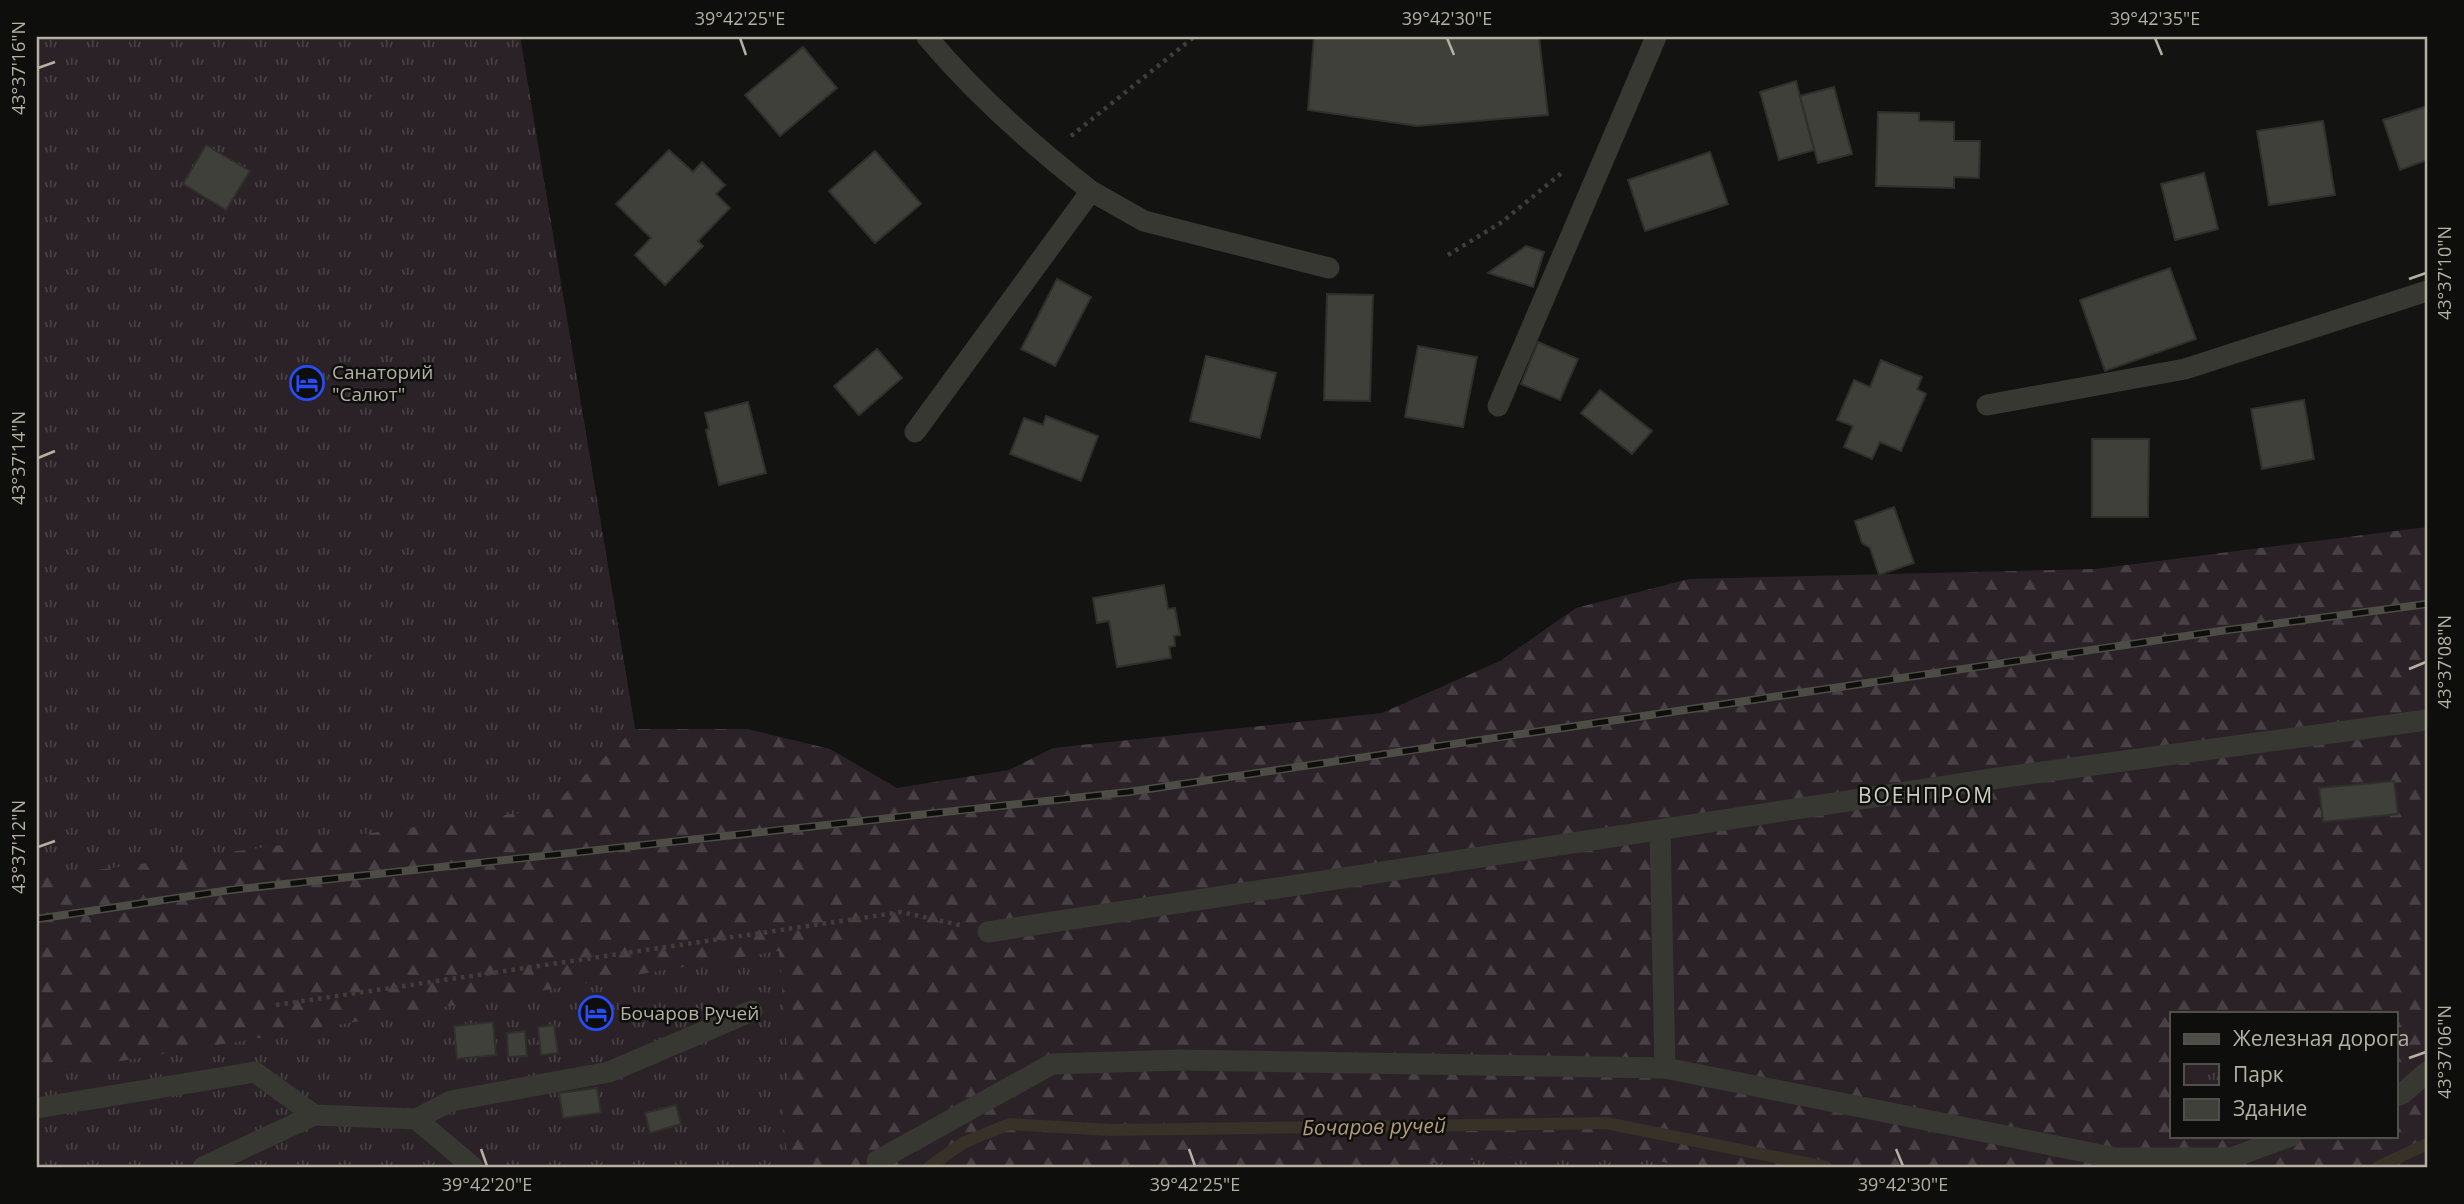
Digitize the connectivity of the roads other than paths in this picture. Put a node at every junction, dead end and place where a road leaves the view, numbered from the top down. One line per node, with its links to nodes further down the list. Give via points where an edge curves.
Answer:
1 (927, 37): 3 (lane, via 1046,156)
2 (1656, 37): 7 (lane)
3 (1091, 191): 4 (lane, via 1144,221); 8 (lane)
4 (1329, 268)
5 (2427, 291): 6 (lane, via 2185,369)
6 (1987, 405)
7 (1498, 406)
8 (915, 432)
9 (2427, 720): 10 (lane)
10 (1660, 830): 11 (lane); 13 (lane)
11 (988, 932)
12 (752, 1012): 18 (lane, via 609,1072 451,1101)
13 (1665, 1068): 19 (lane, via 2116,1158 2231,1158); 20 (lane, via 1180,1060 1052,1064)
14 (2427, 1072): 15 (lane)
15 (2398, 1095)
16 (37, 1108): 17 (lane, via 255,1072)
17 (314, 1115): 18 (lane); 21 (lane)
18 (415, 1119): 22 (lane)
19 (2286, 1138)
20 (877, 1161)
21 (203, 1167)
22 (473, 1167)

